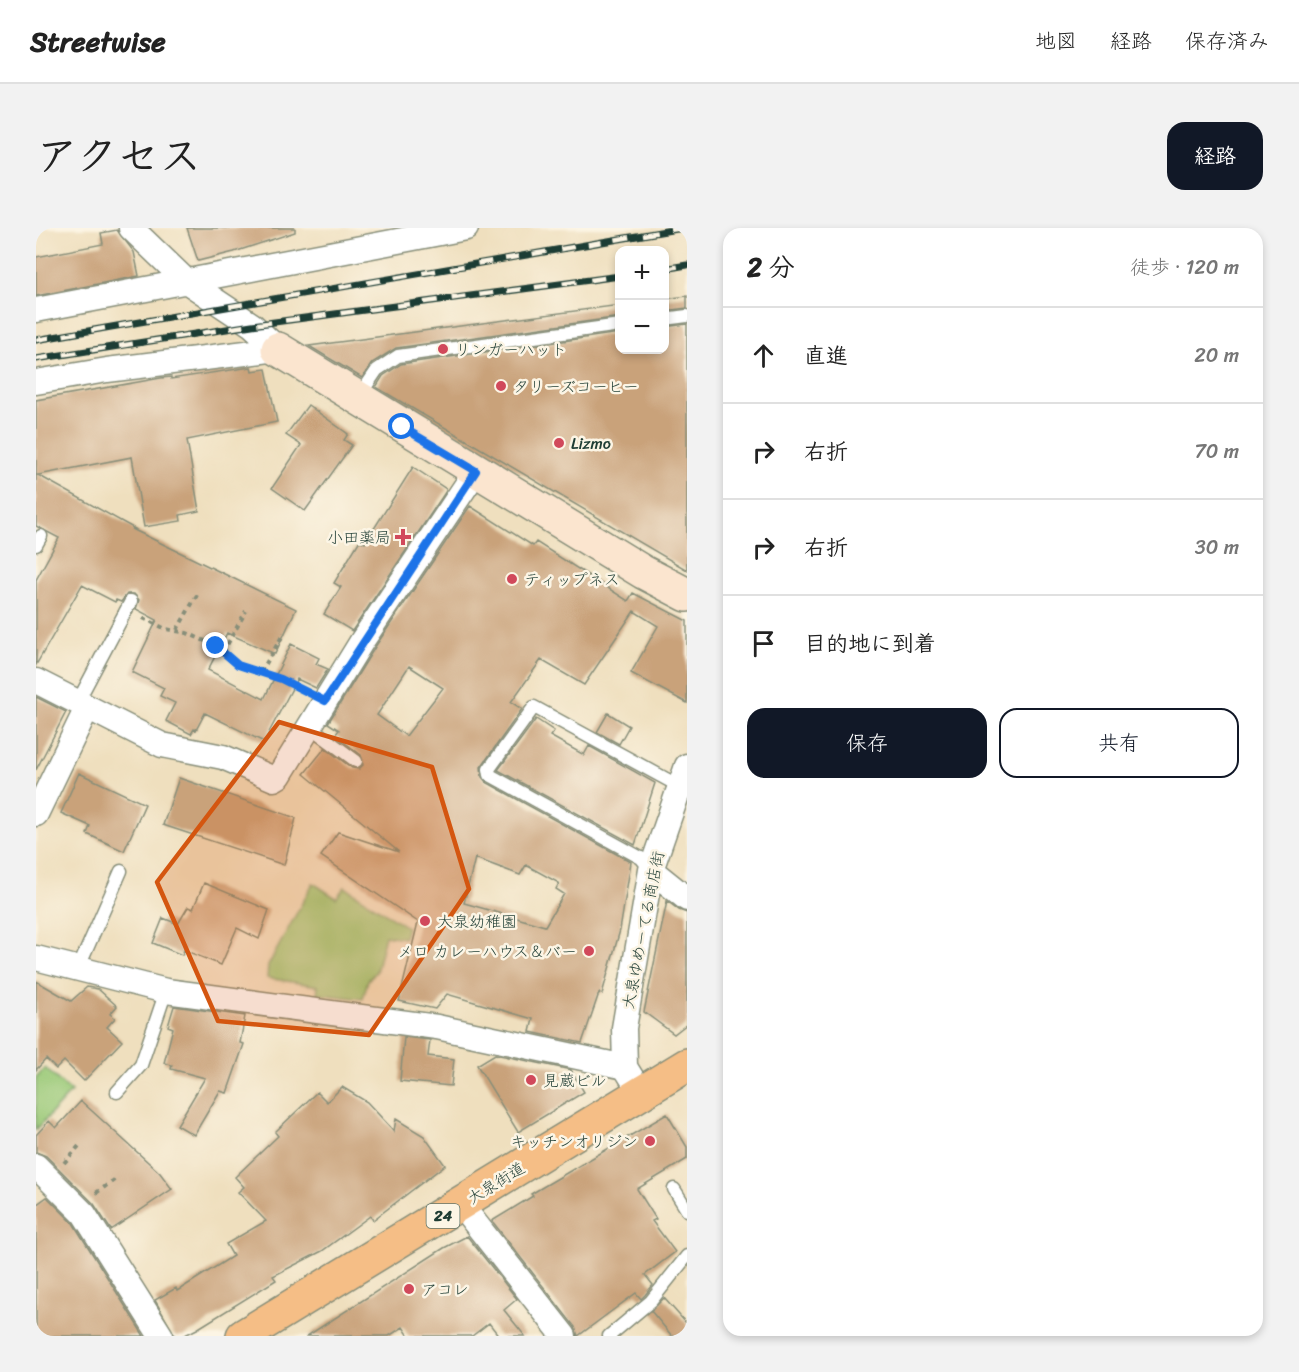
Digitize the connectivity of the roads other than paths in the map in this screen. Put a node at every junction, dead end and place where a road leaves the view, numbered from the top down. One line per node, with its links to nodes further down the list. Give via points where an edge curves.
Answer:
1 (131, 228): 3 (street)
2 (466, 228): 3 (street)
3 (186, 280): 4 (street); 8 (street, via 252,325)
4 (36, 310)
5 (687, 316): 6 (lane)
6 (669, 318)
7 (615, 326): 10 (lane, via 398,356 377,369)
8 (278, 349): 9 (street); 10 (street)
9 (36, 382)
10 (357, 399): 11 (street)
11 (476, 471): 12 (street); 16 (street)
12 (687, 595)
13 (131, 601): 15 (lane)
14 (36, 681): 15 (street)
15 (82, 706): 16 (street, via 162,745 223,757 274,779); 19 (street)
16 (310, 727): 17 (lane)
17 (356, 761)
18 (683, 776): 20 (street, 大泉ゆめーてる商店街); 20 (lane, via 534,707 489,769 490,775 641,858)
19 (36, 814)
20 (651, 870): 22 (street); 27 (street, 大泉ゆめーてる商店街, via 624,1028)
21 (121, 871): 24 (lane)
22 (687, 899)
23 (36, 958): 24 (street)
24 (78, 969): 25 (street)
25 (165, 991): 27 (street, via 437,1027); 28 (lane, via 141,1065)
26 (687, 1065): 27 (main road, 大泉街道 / 24)
27 (634, 1080): 31 (main road, 大泉街道 / 24)
28 (117, 1092)
29 (36, 1166): 35 (street, via 84,1214)
30 (674, 1189): 32 (lane)
31 (461, 1205): 34 (main road, 大泉街道 / 24); 36 (street)
32 (687, 1210)
33 (687, 1256): 37 (lane, via 651,1301)
34 (249, 1335)
35 (160, 1336)
36 (564, 1336)
37 (609, 1336)

